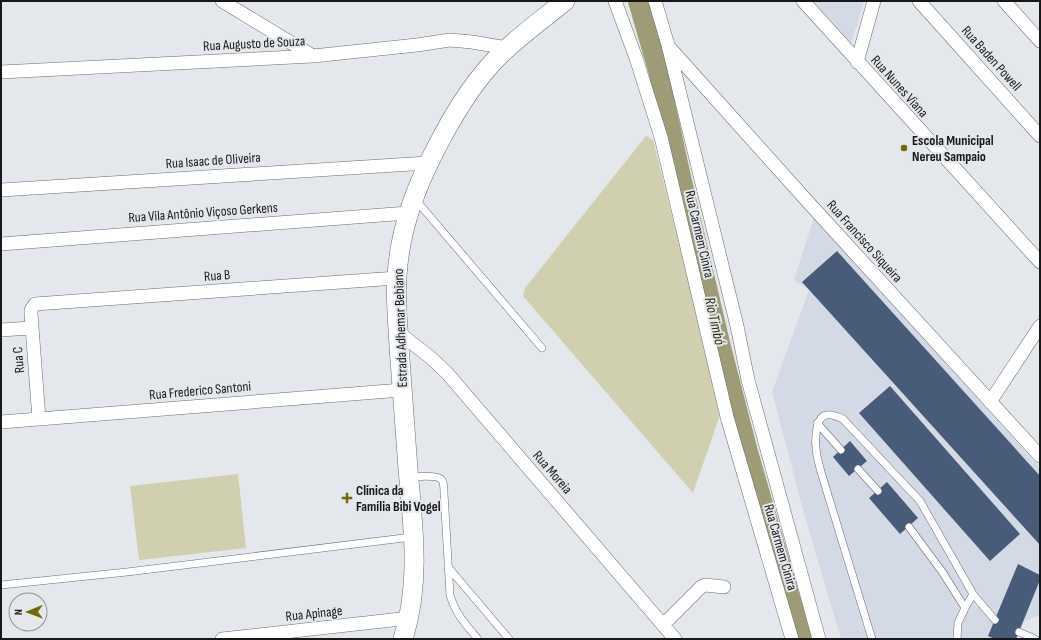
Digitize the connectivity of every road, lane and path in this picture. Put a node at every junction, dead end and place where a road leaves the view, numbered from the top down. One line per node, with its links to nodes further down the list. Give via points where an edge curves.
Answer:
1 (222, 1): 12 (street)
2 (565, 1): 11 (main road, Estrada Adhemar Bebiano)
3 (615, 1): 54 (street, Rua Carmem Cinira, via 661,136 729,423)
4 (655, 1): 10 (street, Rua Carmem Cinira)
5 (802, 1): 13 (street, Rua Nunes Viana)
6 (874, 1): 13 (street)
7 (919, 1): 15 (street, Rua Baden Powell)
8 (1004, 1): 9 (street)
9 (1040, 41)
10 (668, 45): 29 (street, Rua Francisco Siqueira); 55 (street, Rua Carmem Cinira, via 736,319 748,380)
11 (507, 48): 12 (street, Rua Augusto de Souza, via 450,40); 16 (main road, Estrada Adhemar Bebiano, via 458,107)
12 (313, 56): 14 (street, Rua Augusto de Souza)
13 (857, 62): 20 (street, Rua Nunes Viana)
14 (1, 72)
15 (1040, 136)
16 (428, 162): 17 (street, Rua Isaac de Oliveira); 18 (main road, Estrada Adhemar Bebiano)
17 (1, 190)
18 (411, 205): 19 (street, Rua Vila Antônio Viçoso Gerkens); 21 (main road, Estrada Adhemar Bebiano, via 399,254); 27 (lane)
19 (1, 244)
20 (1040, 262)
21 (397, 278): 22 (street, Rua B); 26 (main road, Estrada Adhemar Bebiano)
22 (40, 303): 24 (street, Rua C, via 35,304 31,310)
23 (1040, 326): 29 (street)
24 (31, 328): 25 (street); 30 (street, Rua C)
25 (1, 330)
26 (399, 333): 28 (main road, Estrada Adhemar Bebiano); 47 (street, Rua Moreia, via 447,373)
27 (542, 348)
28 (402, 390): 30 (street, Rua Frederico Santoni); 36 (main road, Estrada Adhemar Bebiano)
29 (990, 402): 34 (street, Rua Francisco Siqueira)
30 (39, 419): 31 (street, Rua Frederico Santoni)
31 (1, 422)
32 (817, 423): 33 (lane); 43 (lane, via 826,414 834,414 843,419 920,501); 56 (lane, via 816,447 821,472)
33 (841, 450)
34 (1040, 456)
35 (858, 469): 37 (lane)
36 (409, 477): 39 (main road, Estrada Adhemar Bebiano); 40 (lane, via 432,476 442,480)
37 (878, 491)
38 (908, 527): 44 (lane, via 943,572)
39 (414, 537): 41 (lane); 45 (main road, Estrada Adhemar Bebiano, via 414,580)
40 (448, 567): 51 (lane, via 453,606); 52 (lane)
41 (1, 586)
42 (724, 587): 47 (street, via 701,587)
43 (973, 594): 44 (lane); 46 (lane)
44 (965, 608): 57 (lane, via 958,623)
45 (410, 618): 49 (street, Rua Apinage); 50 (main road, Estrada Adhemar Bebiano)
46 (995, 620)
47 (663, 625): 53 (street, Rua Moreia)
48 (1019, 632): 58 (lane)
49 (222, 639)
50 (403, 639)
51 (478, 639)
52 (509, 639)
53 (675, 639)
54 (792, 639)
55 (819, 639)
56 (872, 639)
57 (957, 639)
58 (1035, 639)

